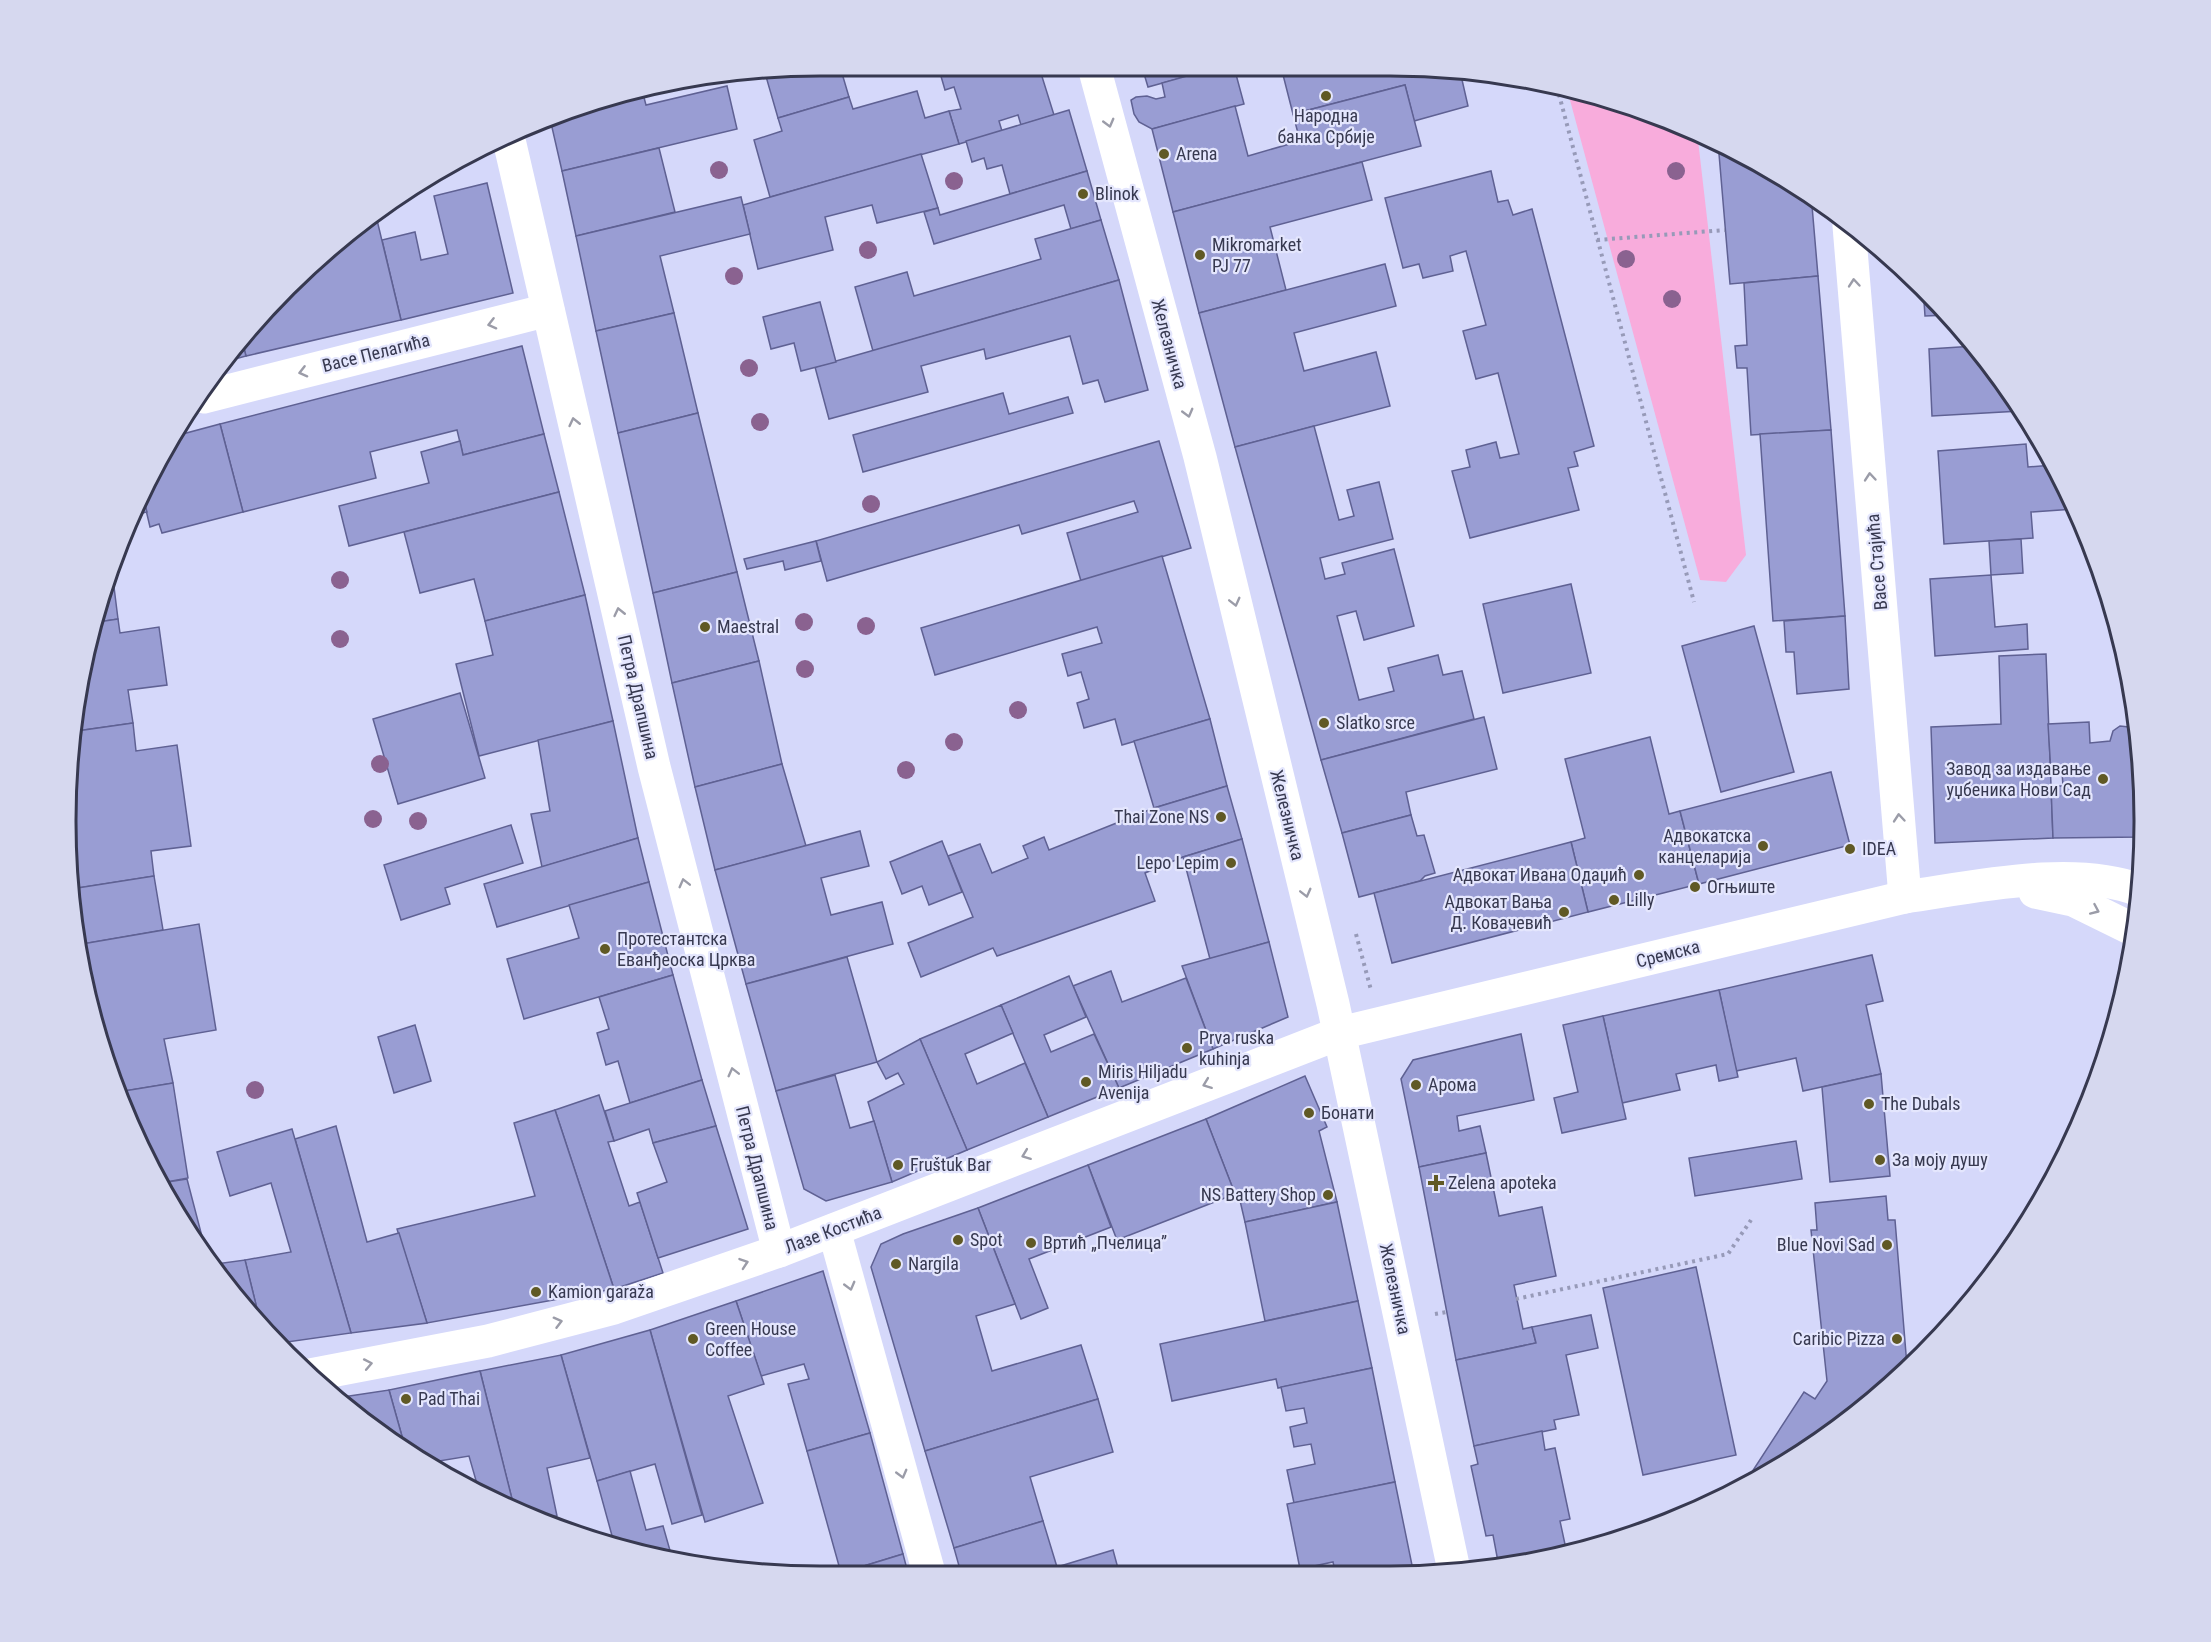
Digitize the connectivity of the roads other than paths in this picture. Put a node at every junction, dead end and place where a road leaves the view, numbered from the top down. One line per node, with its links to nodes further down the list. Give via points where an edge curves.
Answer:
1 (1096, 76): 10 (street, Железничка, one-way to 10, via 1200,457)
2 (510, 145): 4 (street, Петра Драпшина)
3 (1850, 236): 8 (street, Васе Стајића, one-way to 3)
4 (548, 310): 5 (street, Васе Пелагића, one-way to 5); 12 (street, Петра Драпшина, one-way to 4, via 654,766)
5 (210, 395)
6 (1998, 884): 7 (street, Сремска, via 2096,879); 8 (street, Сремска); 9 (street, Сремска, one-way to 9, via 2073,900)
7 (2131, 887)
8 (1905, 897): 10 (street, Сремска)
9 (2127, 926)
10 (1340, 1033): 11 (street, Лазе Костића, one-way to 11); 14 (street, Железничка)
11 (834, 1230): 12 (street, Лазе Костића); 15 (street, one-way to 15)
12 (779, 1251): 13 (street, Лазе Костића, one-way to 12, via 488,1341 614,1308)
13 (322, 1373)
14 (1452, 1563)
15 (927, 1566)

